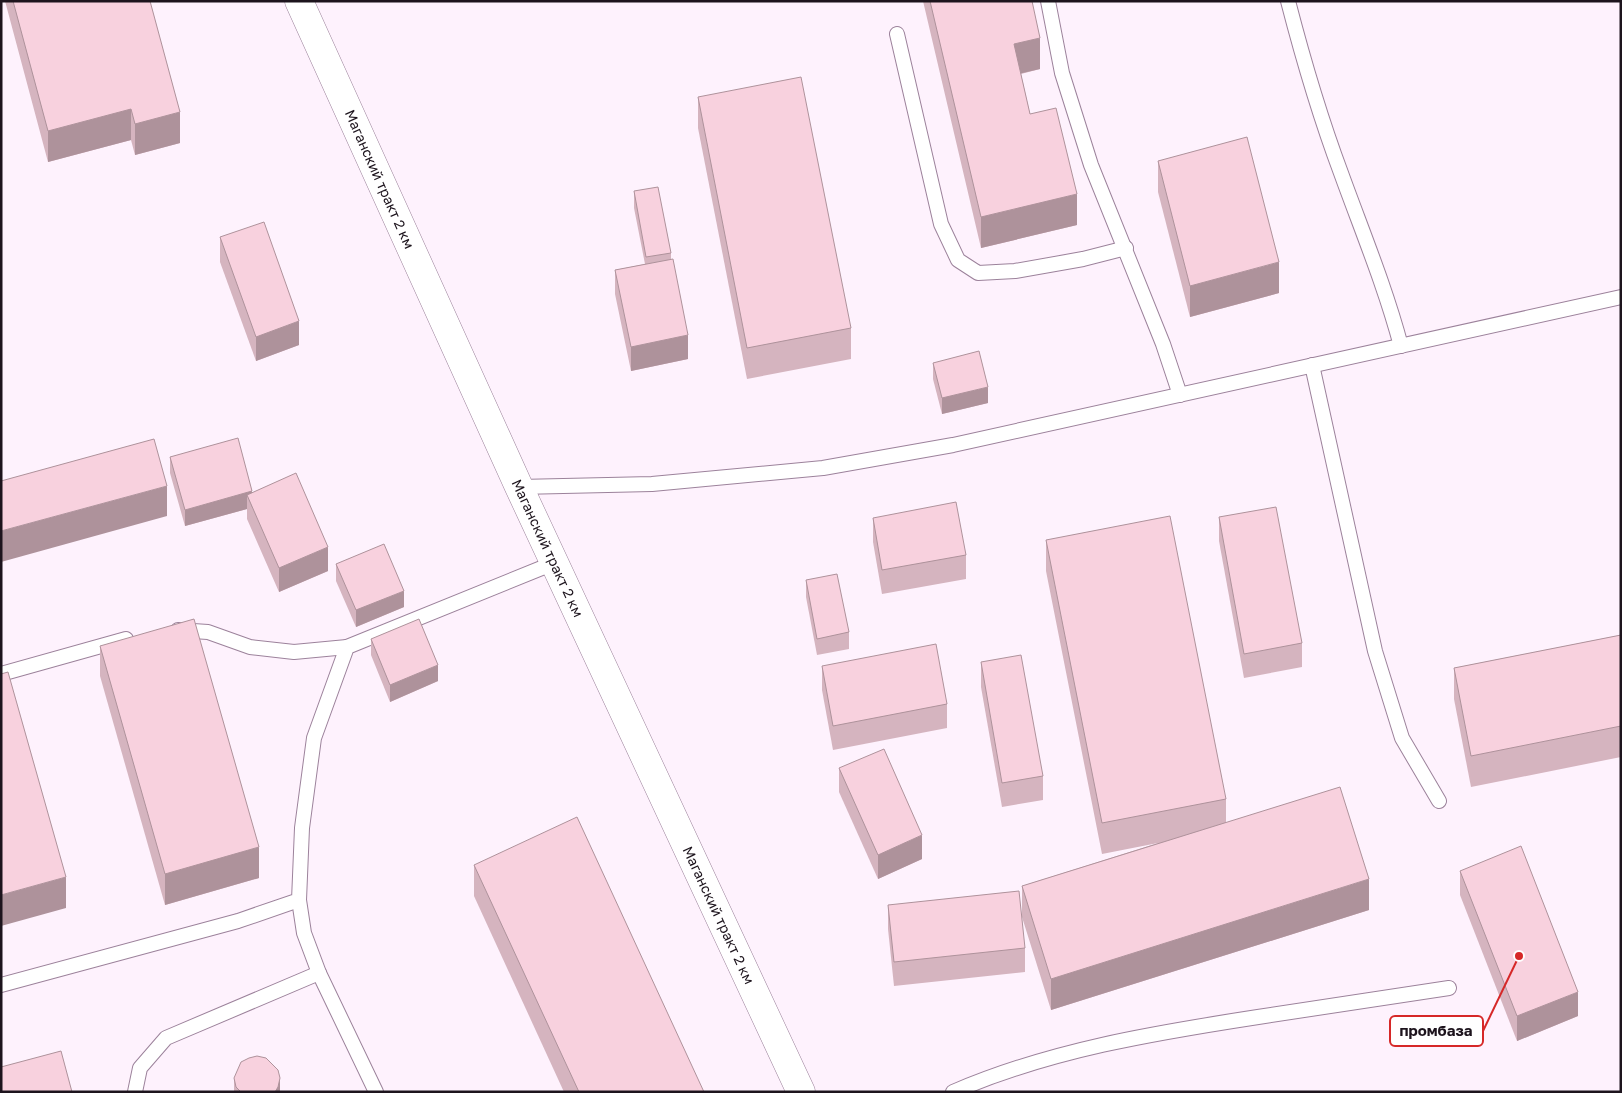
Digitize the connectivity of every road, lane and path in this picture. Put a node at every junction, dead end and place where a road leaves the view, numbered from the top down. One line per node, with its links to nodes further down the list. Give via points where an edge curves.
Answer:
1 (299, 1): 10 (main road, Маганский тракт 2 км)
2 (1048, 1): 5 (lane, via 1062,73 1091,165)
3 (1288, 1): 7 (lane, via 1340,171 1388,297)
4 (897, 34): 5 (lane, via 941,224 958,260 978,273 1014,271)
5 (1126, 248): 9 (lane)
6 (1621, 297): 7 (lane)
7 (1401, 346): 8 (lane)
8 (1312, 365): 9 (lane); 16 (lane, via 1375,651 1402,738)
9 (1180, 395): 10 (lane, via 952,445 823,468 652,484)
10 (519, 487): 11 (main road, Маганский тракт 2 км)
11 (554, 562): 14 (lane); 23 (main road, Маганский тракт 2 км)
12 (167, 629): 14 (lane, via 208,632 250,648 286,651)
13 (140, 636): 15 (lane)
14 (347, 647): 17 (lane, via 314,738 302,828)
15 (1, 674)
16 (1439, 801)
17 (300, 900): 18 (lane, via 304,933); 19 (lane, via 238,921)
18 (319, 973): 21 (lane, via 166,1038 140,1068); 22 (lane)
19 (1, 985)
20 (1449, 988): 24 (lane, via 1158,1032 1067,1053 983,1079)
21 (136, 1092)
22 (376, 1092)
23 (801, 1092)
24 (953, 1092)

